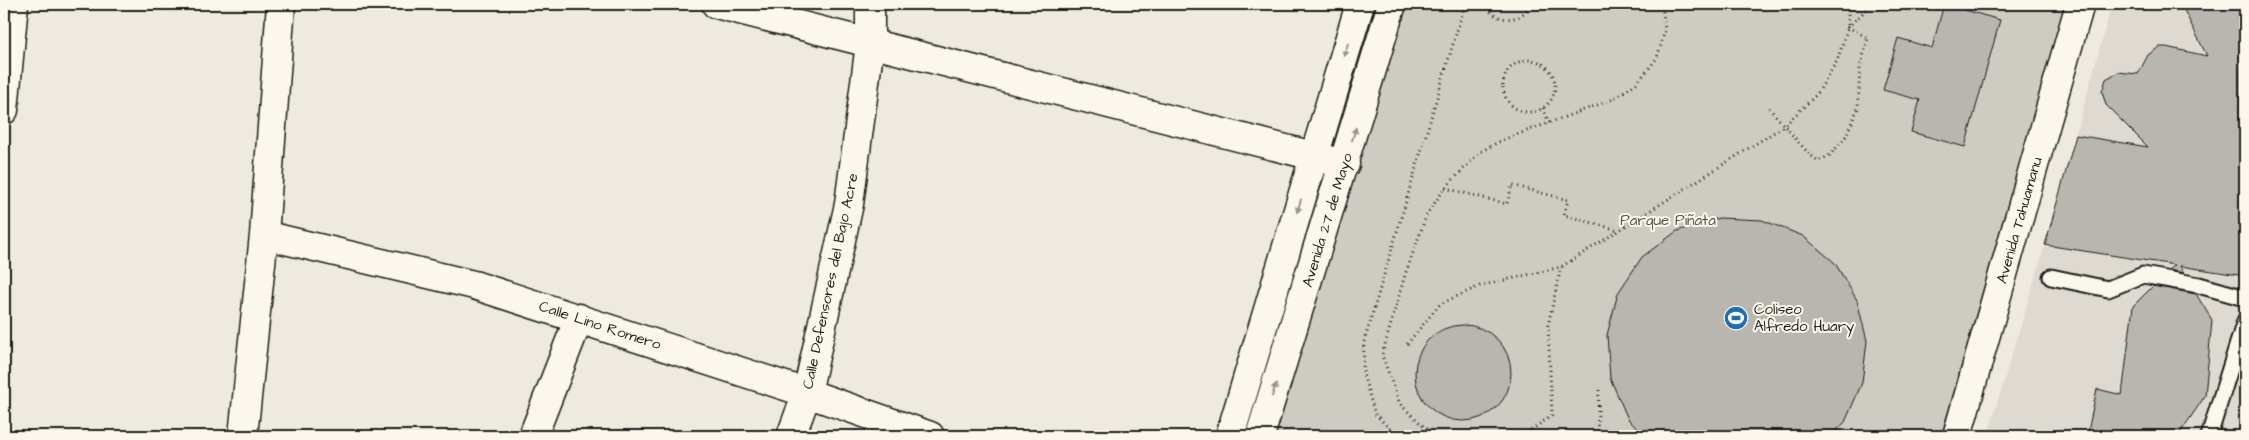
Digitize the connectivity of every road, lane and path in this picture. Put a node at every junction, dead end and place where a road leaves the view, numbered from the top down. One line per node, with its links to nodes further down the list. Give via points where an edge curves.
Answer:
1 (14, 4): 18 (street)
2 (281, 4): 24 (street)
3 (716, 4): 15 (street)
4 (870, 4): 15 (street, Calle Defensores del Bajo Acre)
5 (1360, 4): 20 (street, Avenida 27 de Mayo, one-way to 20)
6 (1392, 4): 21 (street, Avenida 27 de Mayo, one-way to 6)
7 (1465, 4): 39 (path, via 1364,342 1363,374 1374,414)
8 (1484, 4): 9 (path, via 1490,12 1505,19 1522,15)
9 (1531, 4)
10 (1662, 4): 19 (path, via 1665,30 1657,58 1638,82 1611,100)
11 (1848, 4): 14 (path)
12 (1872, 4): 14 (path)
13 (2080, 4): 43 (street, Avenida Tahuamanu)
14 (1848, 27): 17 (path, bridge, via 1868,38 1860,68 1858,108 1845,138 1829,156 1818,161); 23 (path, via 1837,61 1817,94 1784,126)
15 (870, 44): 20 (street); 32 (street, Calle Defensores del Bajo Acre, via 849,204)
16 (1543, 108): 16 (path, via 1535,112 1518,110 1506,99 1502,83 1516,63 1533,60 1548,69 1553,77 1554,94); 19 (path)
17 (1769, 108)
18 (4, 110)
19 (1549, 123): 22 (path, via 1502,140 1480,152)
20 (1314, 156): 21 (street); 37 (street, Avenida 27 de Mayo, one-way to 37)
21 (1345, 164): 38 (street, Avenida 27 de Mayo, one-way to 21)
22 (1445, 188): 23 (path, via 1507,204 1512,185 1568,200 1564,216); 40 (path, via 1427,214 1382,355 1400,404)
23 (1619, 230): 25 (path)
24 (264, 235): 28 (street, Calle Lino Romero, via 474,285); 33 (street)
25 (1561, 267): 30 (path, via 1480,286 1440,304); 41 (path, via 1548,325 1552,415)
26 (2051, 277): 27 (lane, via 2108,289 2143,275 2199,285)
27 (2245, 298)
28 (579, 318): 32 (street, Calle Lino Romero); 34 (street)
29 (2245, 321): 44 (lane)
30 (1408, 344)
31 (1599, 390): 42 (path)
32 (807, 393): 35 (street, Calle Defensores del Bajo Acre); 36 (street, Calle Lino Romero)
33 (243, 436)
34 (533, 436)
35 (791, 436)
36 (930, 436)
37 (1230, 436)
38 (1260, 436)
39 (1397, 436)
40 (1434, 436)
41 (1523, 436)
42 (1597, 436)
43 (1957, 436)
44 (2210, 436)

